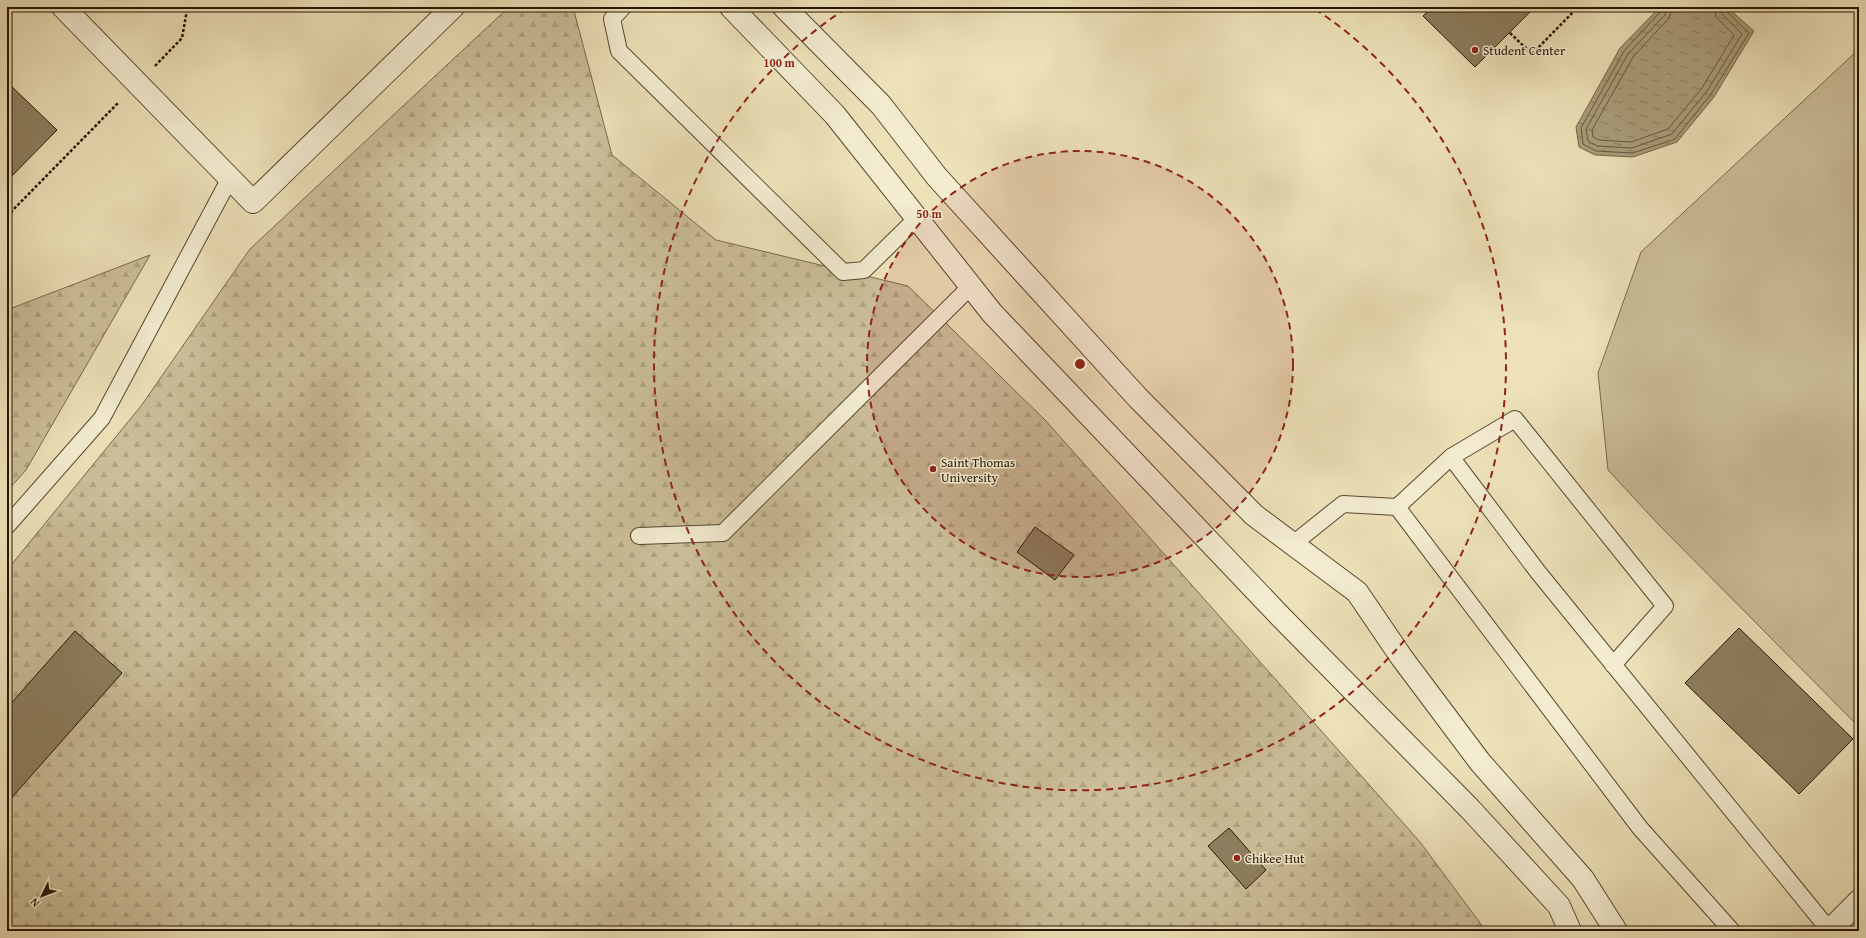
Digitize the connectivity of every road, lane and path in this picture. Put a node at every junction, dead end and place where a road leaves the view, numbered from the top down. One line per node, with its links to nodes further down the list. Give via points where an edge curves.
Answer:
1 (63, 7): 9 (street)
2 (190, 7): 9 (path, via 187,10 182,38)
3 (453, 7): 10 (street, via 253,202)
4 (623, 7): 12 (lane, via 612,19 619,51 843,272 864,270)
5 (731, 7): 12 (street, via 835,115)
6 (784, 7): 18 (street, via 881,105 937,177 1138,398 1254,515)
7 (1578, 7): 8 (path, via 1532,54)
8 (1510, 33)
9 (137, 83): 10 (street); 11 (path)
10 (230, 178): 16 (lane, via 102,418)
11 (7, 216)
12 (917, 218): 13 (street)
13 (971, 286): 17 (lane, via 723,533); 21 (street, via 992,313 1280,616 1470,809 1559,906)
14 (1450, 457): 15 (lane); 19 (lane); 19 (lane, via 1515,419 1665,606)
15 (1397, 507): 18 (lane, via 1343,504); 23 (lane, via 1640,828)
16 (7, 526)
17 (639, 536)
18 (1293, 544): 22 (street, via 1357,592 1402,658 1480,762 1583,879)
19 (1613, 665): 24 (lane)
20 (1859, 901): 24 (street)
21 (1570, 931)
22 (1616, 931)
23 (1732, 931)
24 (1830, 931)

